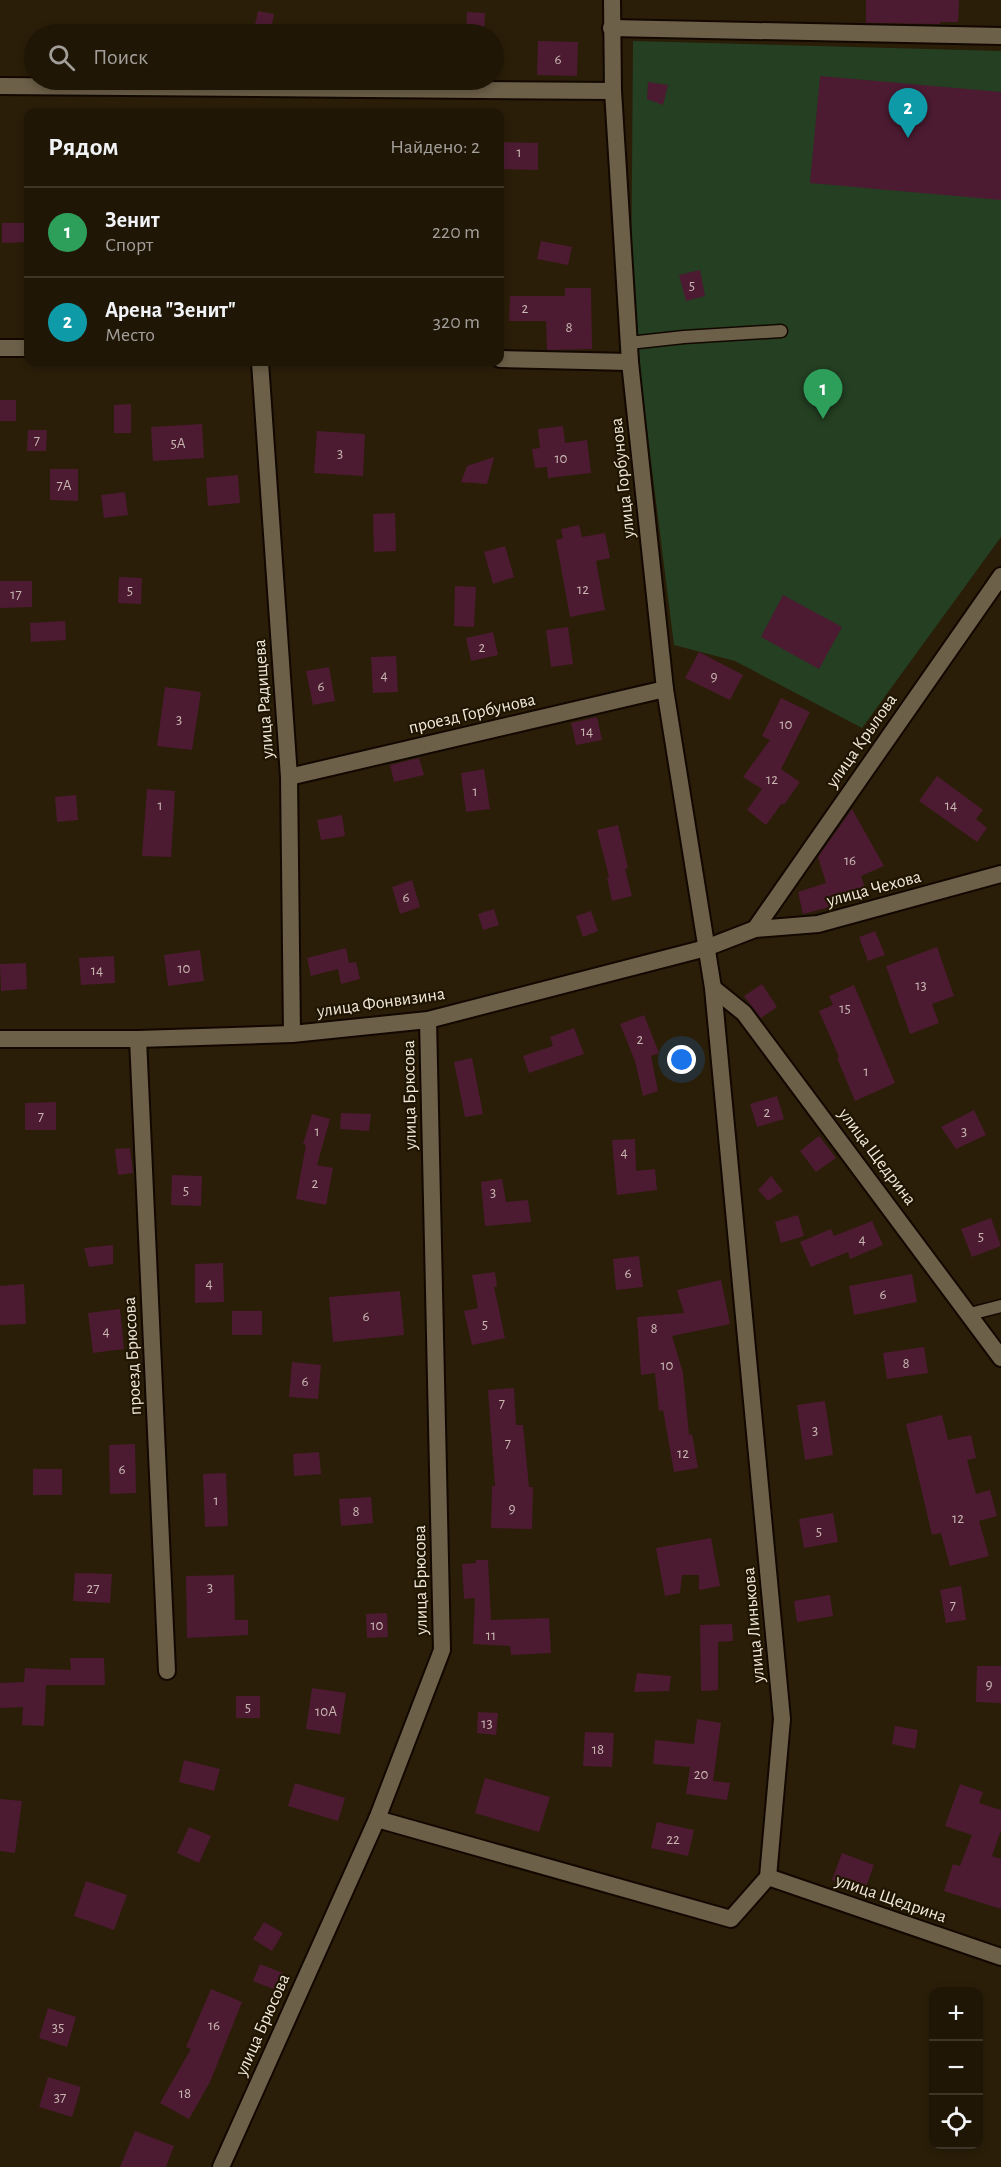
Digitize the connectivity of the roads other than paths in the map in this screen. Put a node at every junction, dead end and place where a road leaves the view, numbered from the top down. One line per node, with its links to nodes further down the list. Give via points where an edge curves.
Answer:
1 (612, 0): 2 (street, улица Горбунова)
2 (611, 28): 3 (street); 7 (street, улица Горбунова)
3 (1001, 36)
4 (0, 86): 5 (street)
5 (24, 86)
6 (490, 90): 7 (street)
7 (613, 91): 9 (street, улица Горбунова)
8 (782, 331): 9 (lane)
9 (629, 343): 13 (street, улица Горбунова)
10 (0, 348): 11 (street)
11 (24, 348)
12 (504, 359): 13 (street)
13 (630, 362): 16 (street, улица Горбунова)
14 (260, 366): 17 (street, улица Радищева)
15 (1001, 576): 19 (street, улица Крылова)
16 (665, 689): 17 (street, проезд Горбунова); 20 (street, улица Горбунова)
17 (289, 777): 23 (street, улица Радищева)
18 (1001, 874): 19 (street, улица Чехова, via 818,924)
19 (755, 929): 20 (street, улица Фонвизина)
20 (706, 948): 21 (street, улица Линькова); 22 (street, улица Фонвизина)
21 (713, 988): 27 (street, улица Щедрина, via 744,1014); 31 (street, улица Линькова, via 783,1719)
22 (428, 1020): 23 (street, улица Фонвизина); 30 (street, улица Брюсова, via 442,1650)
23 (292, 1034): 24 (street, улица Фонвизина)
24 (138, 1039): 25 (street, улица Фонвизина); 29 (street, проезд Брюсова)
25 (0, 1040)
26 (1001, 1306): 27 (lane)
27 (970, 1314): 28 (street, улица Щедрина)
28 (1001, 1358)
29 (167, 1671)
30 (377, 1819): 31 (street, via 731,1919); 33 (street, улица Брюсова)
31 (768, 1877): 32 (street, улица Щедрина)
32 (1001, 1957)
33 (221, 2167)

